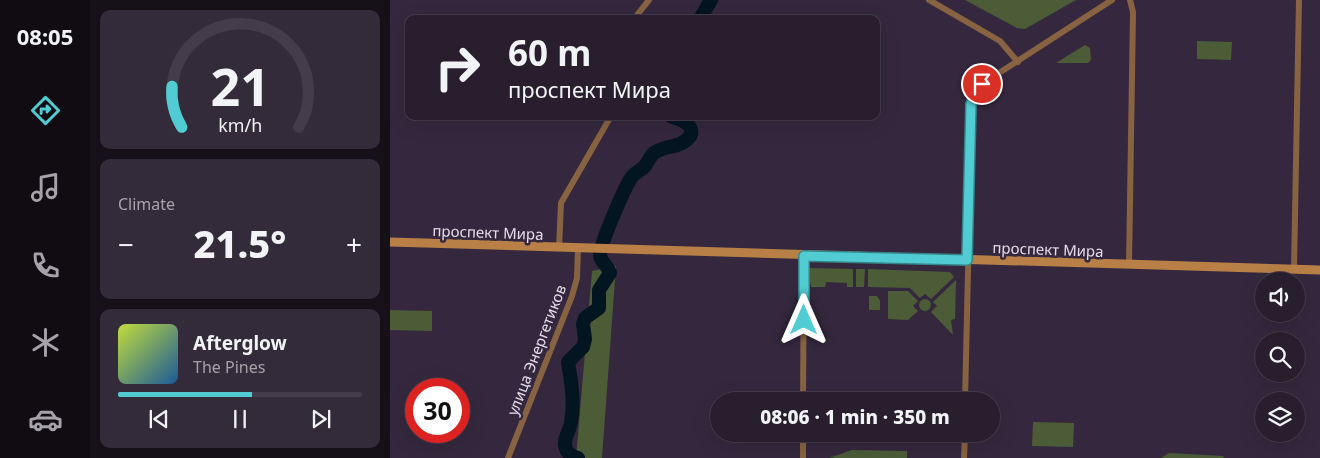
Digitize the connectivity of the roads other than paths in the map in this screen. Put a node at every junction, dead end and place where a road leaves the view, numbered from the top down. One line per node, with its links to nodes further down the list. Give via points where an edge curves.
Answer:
1 (649, 0): 6 (street)
2 (929, 0): 7 (street, via 1000,41)
3 (1112, 0): 7 (street)
4 (1130, 0): 14 (street)
5 (1300, 0): 15 (street)
6 (637, 15)
7 (1018, 62): 13 (street, via 982,84 972,97)
8 (610, 120): 10 (street, via 561,203)
9 (390, 242): 10 (main road, проспект Мира)
10 (559, 248): 11 (main road, проспект Мира)
11 (581, 248): 12 (main road, проспект Мира); 21 (street, улица Энергетиков, via 574,291)
12 (804, 256): 13 (main road, проспект Мира); 17 (street)
13 (967, 260): 14 (main road, проспект Мира); 18 (street)
14 (1129, 265): 15 (main road, проспект Мира)
15 (1294, 270): 16 (main road, проспект Мира)
16 (1320, 270)
17 (803, 392)
18 (965, 392)
19 (803, 442): 22 (street)
20 (965, 442): 23 (street)
21 (508, 458)
22 (803, 458)
23 (964, 458)

